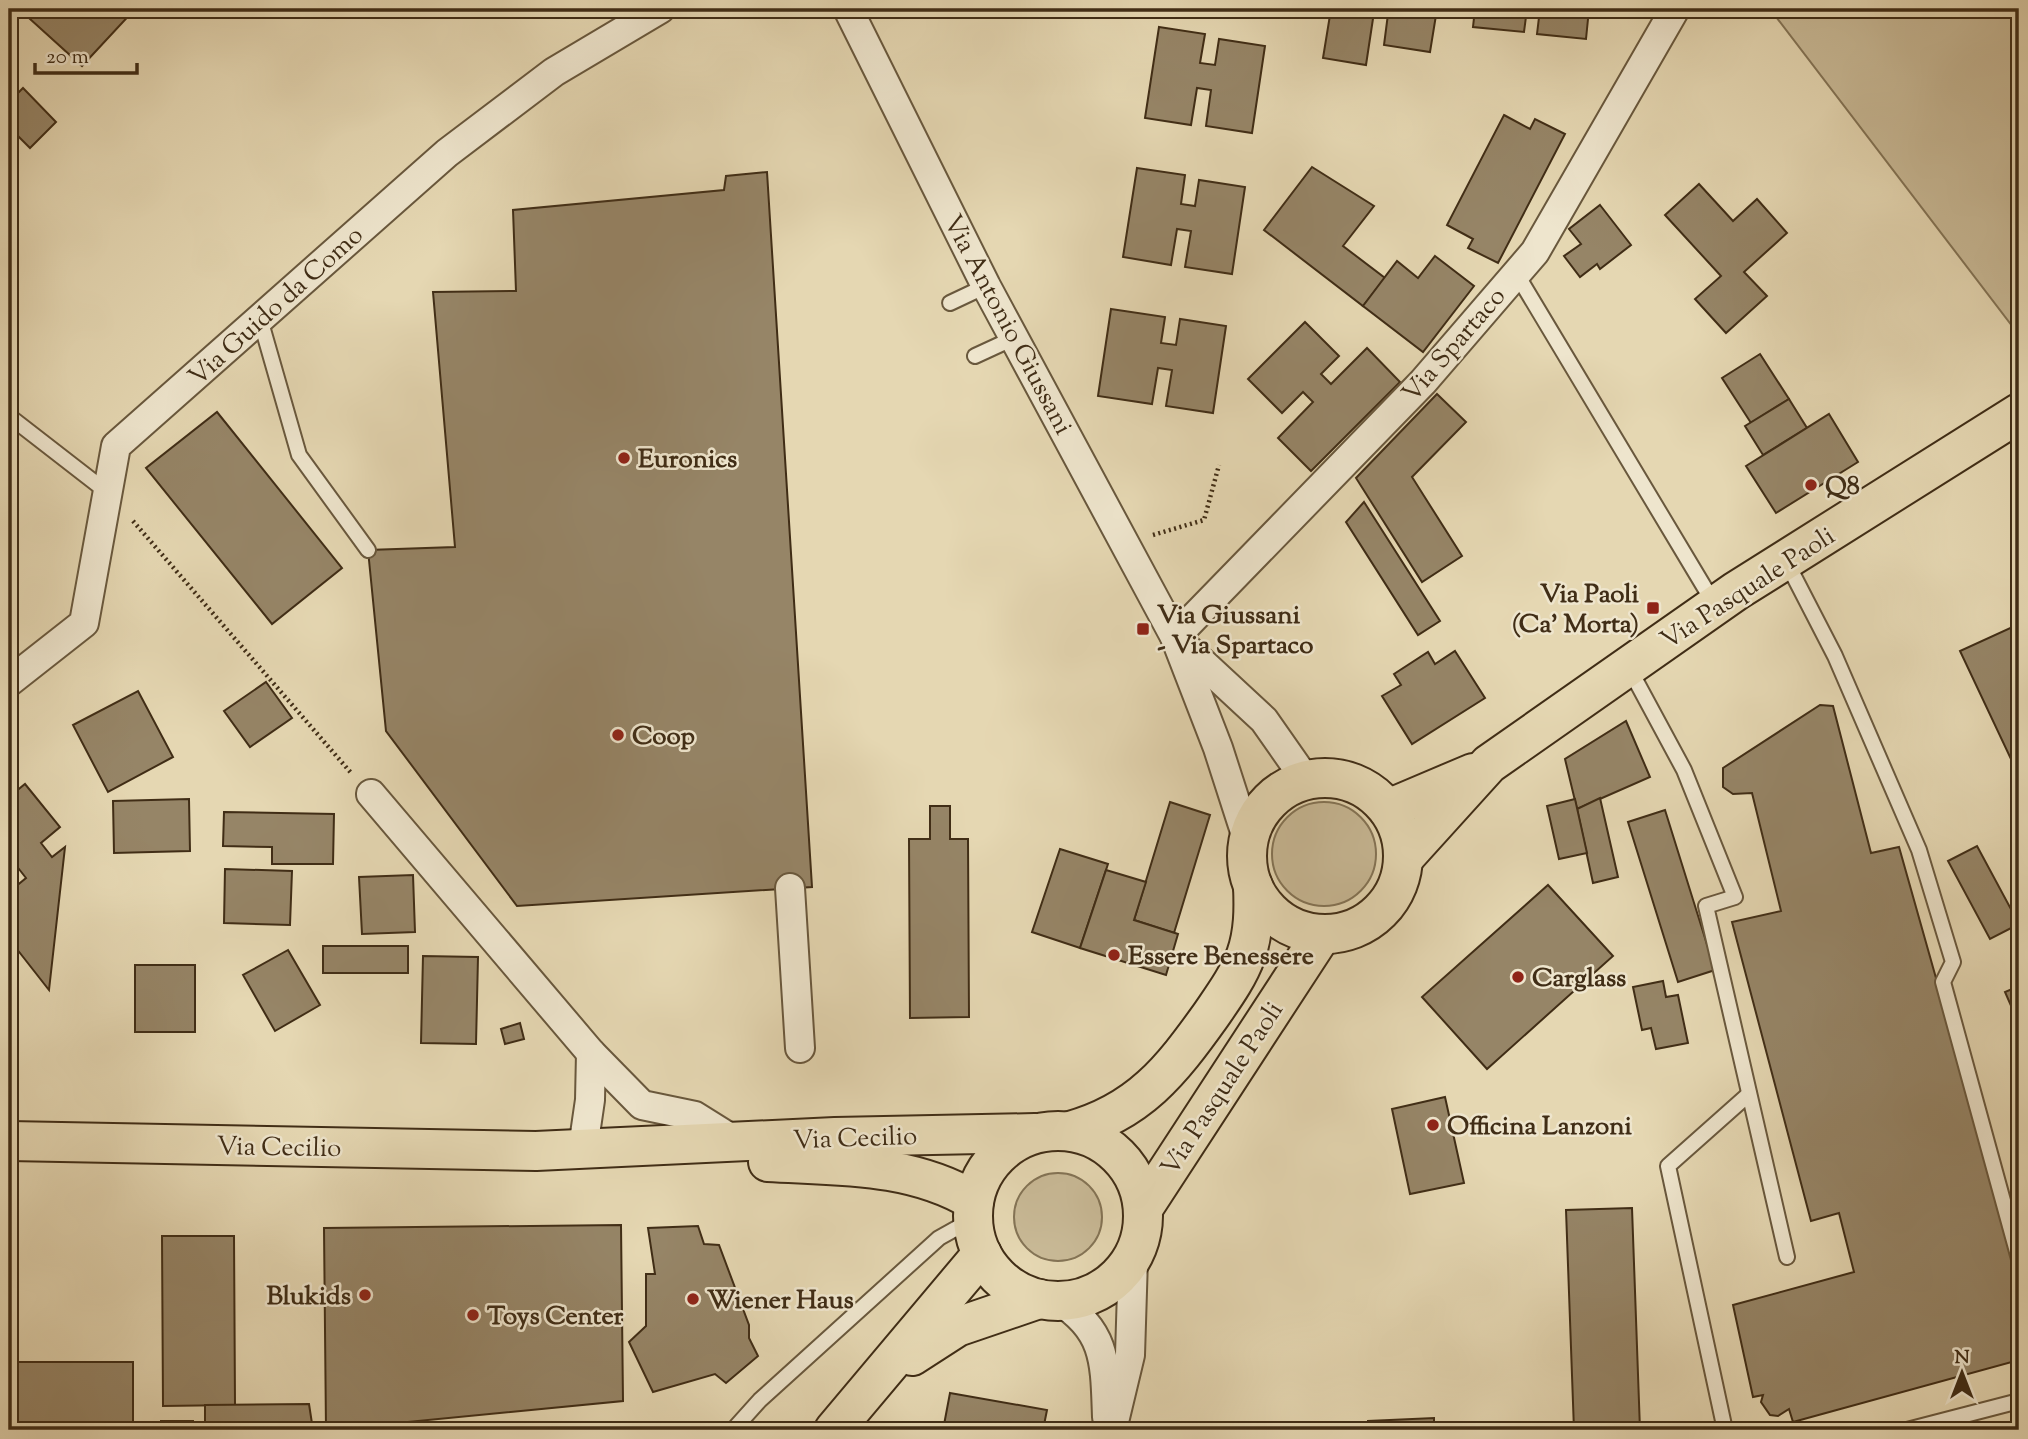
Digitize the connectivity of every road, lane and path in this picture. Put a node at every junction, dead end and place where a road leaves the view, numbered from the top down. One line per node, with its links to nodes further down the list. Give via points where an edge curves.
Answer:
1 (660, 9): 7 (street, Via Guido da Como, via 554,72 447,153)
2 (848, 9): 5 (street, Via Antonio Giussani)
3 (1675, 9): 4 (street, Via Spartaco, via 1535,252)
4 (1516, 273): 17 (lane); 18 (street, Via Spartaco, via 1423,382)
5 (986, 286): 6 (lane); 8 (street, Via Antonio Giussani)
6 (950, 303)
7 (260, 319): 13 (street, Via Guido da Como, via 116,446); 15 (lane, via 299,455)
8 (1014, 338): 9 (lane); 14 (street, Via Antonio Giussani)
9 (975, 356)
10 (2019, 414): 16 (main road, Via Pasquale Paoli)
11 (9, 416): 13 (lane)
12 (1219, 465): 14 (path, via 1204,520)
13 (107, 492): 20 (street, Via Guido da Como, via 84,623); 23 (path)
14 (1125, 544): 18 (street, Via Antonio Giussani)
15 (368, 550)
16 (1786, 560): 17 (main road, Via Pasquale Paoli); 41 (lane, via 1835,656 1919,850 1953,962 1943,982)
17 (1715, 606): 19 (main road, Via Pasquale Paoli)
18 (1175, 637): 22 (street, Via Antonio Giussani, via 1264,720); 25 (street, Via Antonio Giussani)
19 (1628, 666): 21 (main road, Via Pasquale Paoli); 32 (lane, via 1684,770 1735,897 1706,905)
20 (9, 682)
21 (1480, 770): 24 (main road, Via Pasquale Paoli); 26 (main road, Via Pasquale Paoli)
22 (1306, 780): 24 (main road, via 1355,783); 25 (main road, via 1269,801)
23 (370, 794): 31 (street)
24 (1388, 809): 26 (main road, via 1402,839)
25 (1248, 841): 27 (main road, via 1247,866)
26 (1403, 859): 29 (main road, via 1397,886 1373,917 1341,932)
27 (1253, 886): 29 (main road, via 1285,924); 33 (main road, Via Pasquale Paoli, via 1252,933 1246,955 1224,997 1167,1073 1138,1101 1099,1123)
28 (790, 888): 30 (street)
29 (1322, 934): 37 (main road, Via Pasquale Paoli)
30 (800, 1048)
31 (591, 1053): 35 (street, via 642,1105 695,1116); 36 (street, via 590,1100)
32 (1749, 1094): 39 (lane); 48 (lane, via 1668,1166)
33 (1053, 1132): 35 (main road, Via Cecilio); 37 (main road, via 1097,1140 1120,1157 1136,1180); 38 (main road, via 1011,1145 990,1163)
34 (9, 1141): 36 (main road, Via Cecilio)
35 (735, 1141): 36 (main road, Via Cecilio)
36 (566, 1149): 38 (main road, Via Cecilio, via 886,1170 933,1180)
37 (1144, 1207): 40 (main road)
38 (976, 1225): 42 (main road, via 990,1267 1012,1287); 43 (main road); 45 (lane, via 939,1238 760,1400)
39 (1787, 1258)
40 (1133, 1259): 42 (main road, via 1096,1293); 47 (street, via 1130,1355)
41 (2019, 1259)
42 (1049, 1300): 43 (main road, via 957,1327); 47 (street, via 1082,1315 1096,1334)
43 (884, 1374): 46 (main road)
44 (2019, 1401): 49 (lane)
45 (733, 1430)
46 (834, 1430)
47 (1110, 1430)
48 (1725, 1430)
49 (1907, 1430)

